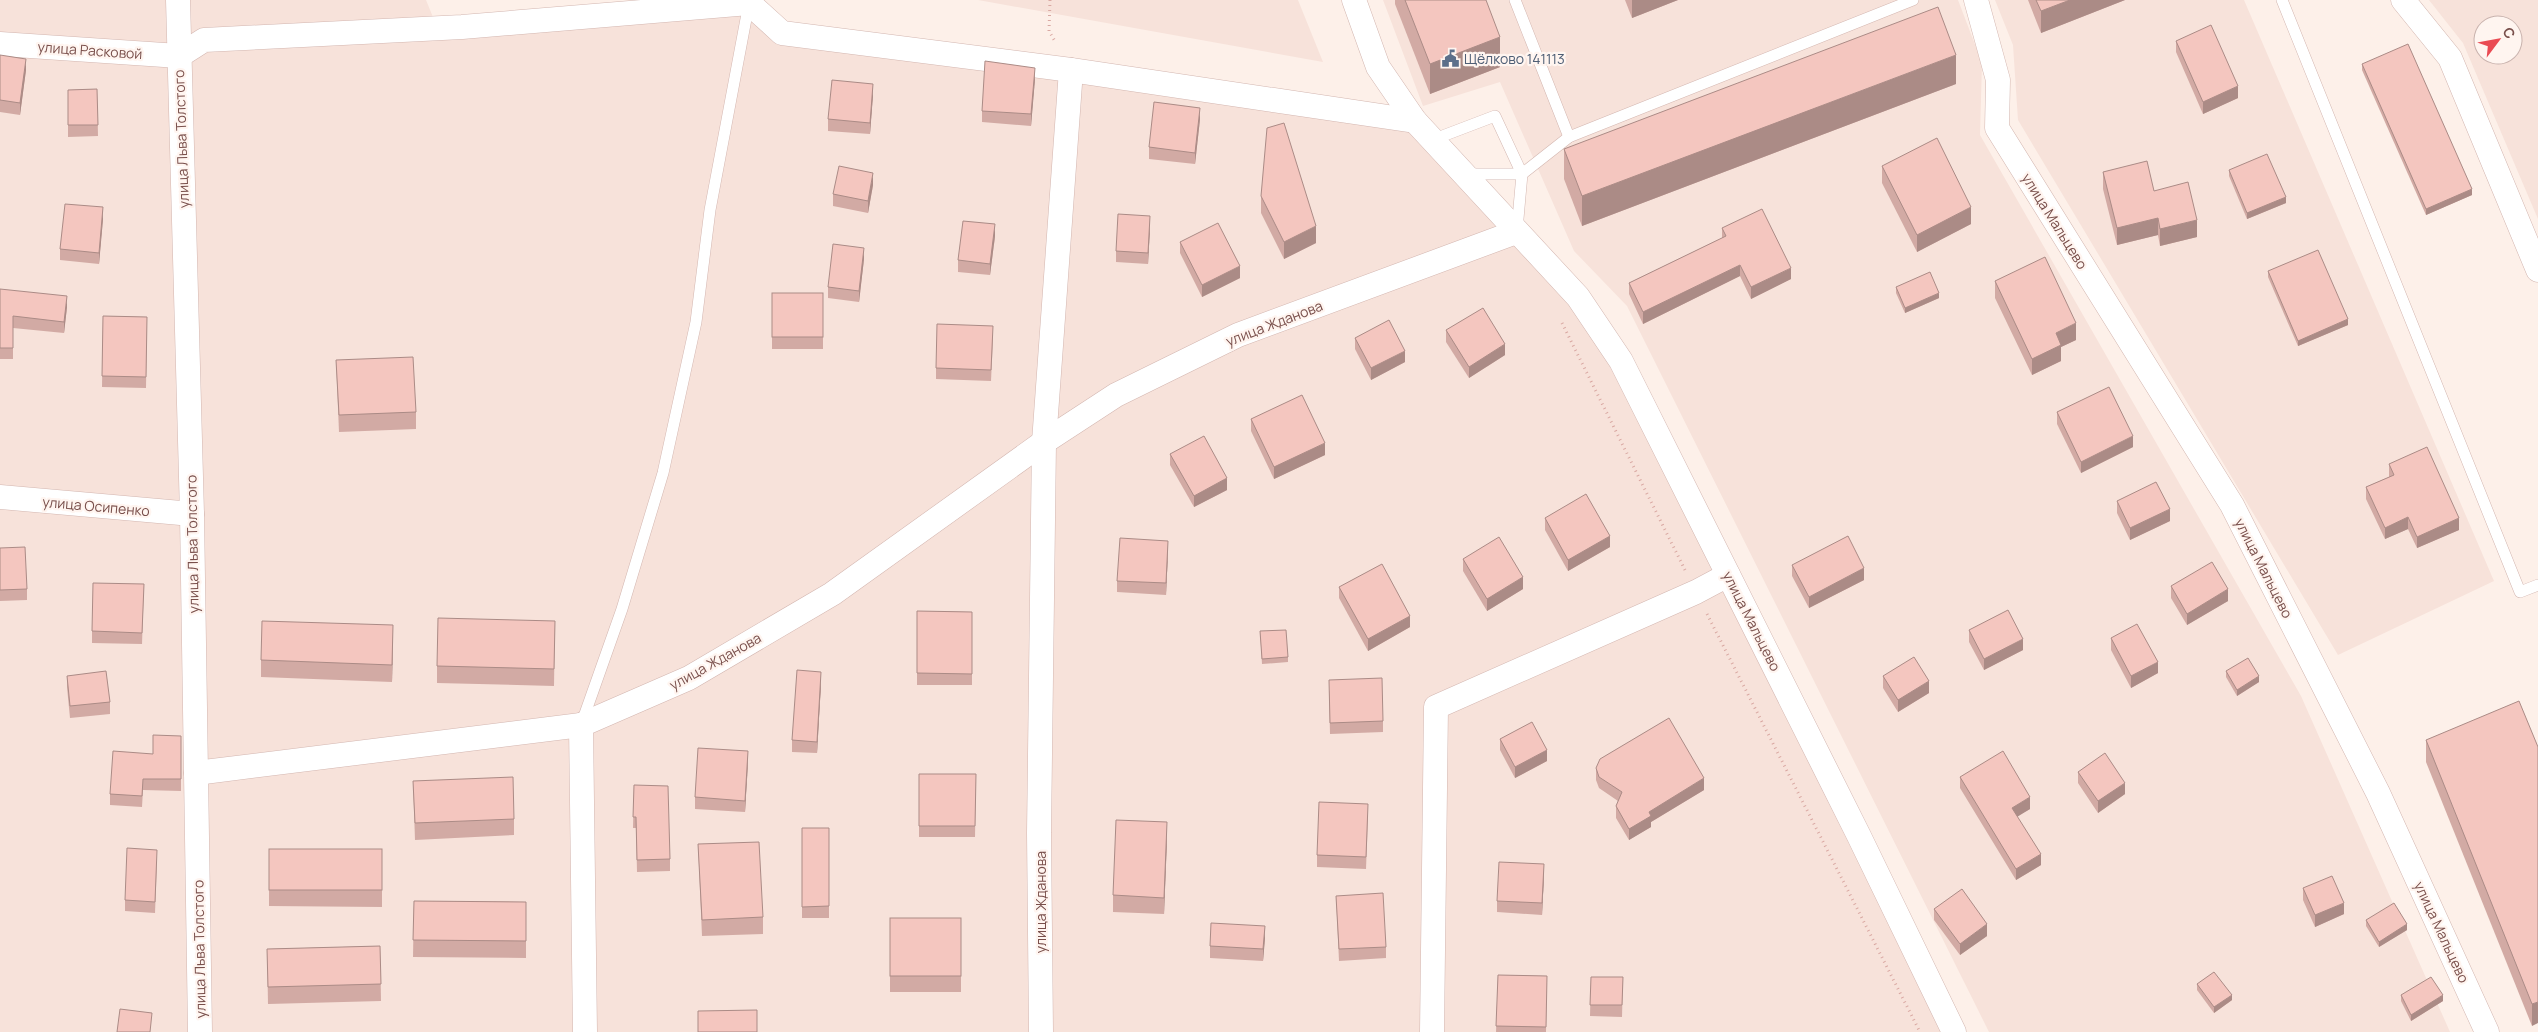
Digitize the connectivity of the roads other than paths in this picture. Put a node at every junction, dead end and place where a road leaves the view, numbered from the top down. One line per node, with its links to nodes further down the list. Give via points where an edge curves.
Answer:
1 (178, 0): 10 (street, улица Льва Толстого)
2 (1354, 0): 12 (street, улица Мальцево, via 1378,67)
3 (1515, 0): 13 (lane)
4 (1913, 0): 13 (lane)
5 (1976, 0): 31 (street, улица Мальцево, via 1998,80 1997,128 2232,504 2378,793)
6 (2282, 0): 23 (lane, via 2520,592)
7 (2403, 0): 18 (street, via 2450,58)
8 (749, 2): 10 (street, via 462,27 204,40); 11 (street, via 782,33); 24 (lane, via 710,210 696,322 663,474 622,609)
9 (0, 44): 10 (street, улица Расковой)
10 (179, 56): 21 (street, улица Льва Толстого)
11 (1071, 70): 12 (street); 19 (street, улица Жданова)
12 (1415, 121): 14 (street, улица Мальцево)
13 (1569, 137): 16 (lane)
14 (1432, 140): 15 (street, улица Мальцево); 16 (lane, via 1495,116)
15 (1462, 174): 16 (lane); 17 (street, улица Мальцево)
16 (1522, 174): 17 (lane)
17 (1516, 232): 19 (street, улица Жданова, via 1238,335 1116,396); 22 (street, улица Мальцево, via 1578,297 1621,361)
18 (2538, 270)
19 (1044, 442): 24 (street, улица Жданова, via 832,594 688,678); 28 (street, улица Жданова)
20 (0, 497): 21 (street, улица Осипенко)
21 (192, 514): 25 (street, улица Льва Толстого)
22 (1728, 574): 29 (street, via 1696,592 1436,707); 30 (street, улица Мальцево)
23 (2538, 585)
24 (581, 725): 25 (street, улица Жданова); 27 (street)
25 (196, 773): 26 (street, улица Льва Толстого)
26 (200, 1032)
27 (585, 1032)
28 (1040, 1032)
29 (1432, 1032)
30 (1954, 1032)
31 (2487, 1032)

